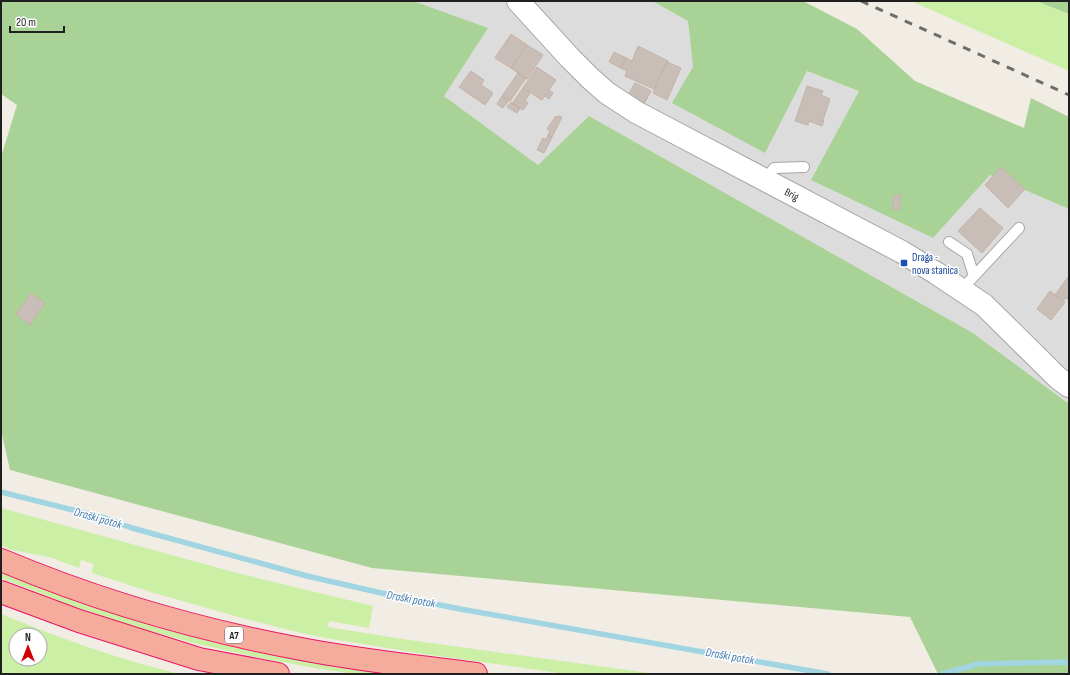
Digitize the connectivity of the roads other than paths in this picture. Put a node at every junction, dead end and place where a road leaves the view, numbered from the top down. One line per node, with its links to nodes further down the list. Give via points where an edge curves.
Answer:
1 (518, 1): 3 (street, Brig, via 569,57 607,93 636,112)
2 (804, 167): 3 (lane, via 774,168)
3 (765, 180): 6 (street, Brig, via 902,252 936,273)
4 (1019, 228): 6 (lane)
5 (949, 242): 6 (lane, via 967,254)
6 (968, 283): 7 (street, Brig, via 984,305)
7 (1069, 386)
8 (1, 560): 11 (highway, A7, via 74,589 150,614 224,633 305,650)
9 (1, 592): 10 (highway, via 79,621 199,659)
10 (278, 674)
11 (476, 674)

